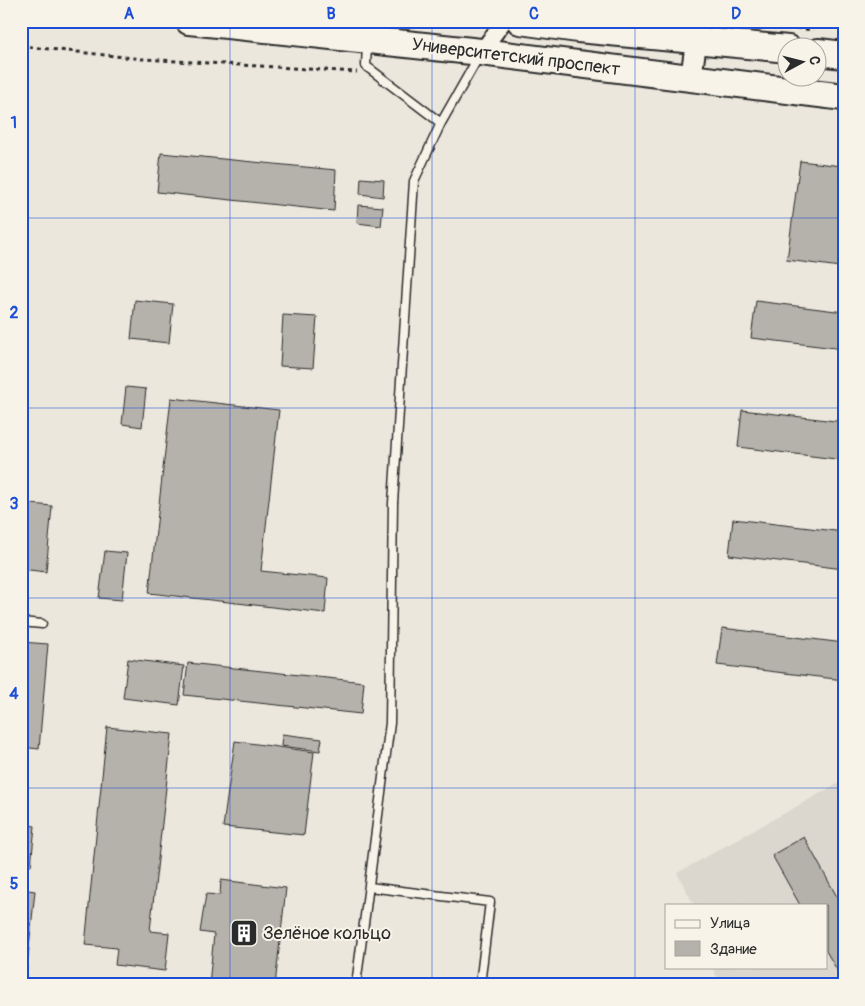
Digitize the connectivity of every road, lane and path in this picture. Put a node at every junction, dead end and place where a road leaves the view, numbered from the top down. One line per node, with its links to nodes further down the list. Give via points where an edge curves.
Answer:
1 (188, 21): 5 (highway, Университетский проспект)
2 (504, 21): 8 (street)
3 (520, 21): 4 (highway, Университетский проспект)
4 (697, 31): 7 (highway, Университетский проспект); 12 (main road)
5 (367, 40): 8 (highway, Университетский проспект); 11 (lane, via 366,66)
6 (21, 46): 11 (path, via 143,59)
7 (778, 47)
8 (481, 52): 12 (highway, Университетский проспект); 14 (lane)
9 (828, 53): 10 (highway)
10 (844, 55)
11 (374, 73): 14 (lane)
12 (691, 78): 13 (highway, Университетский проспект)
13 (844, 97)
14 (441, 123): 17 (lane, via 414,181 393,503 390,723)
15 (21, 622): 16 (lane)
16 (42, 624)
17 (369, 887): 18 (lane); 19 (lane, via 490,902)
18 (356, 985)
19 (480, 985)

